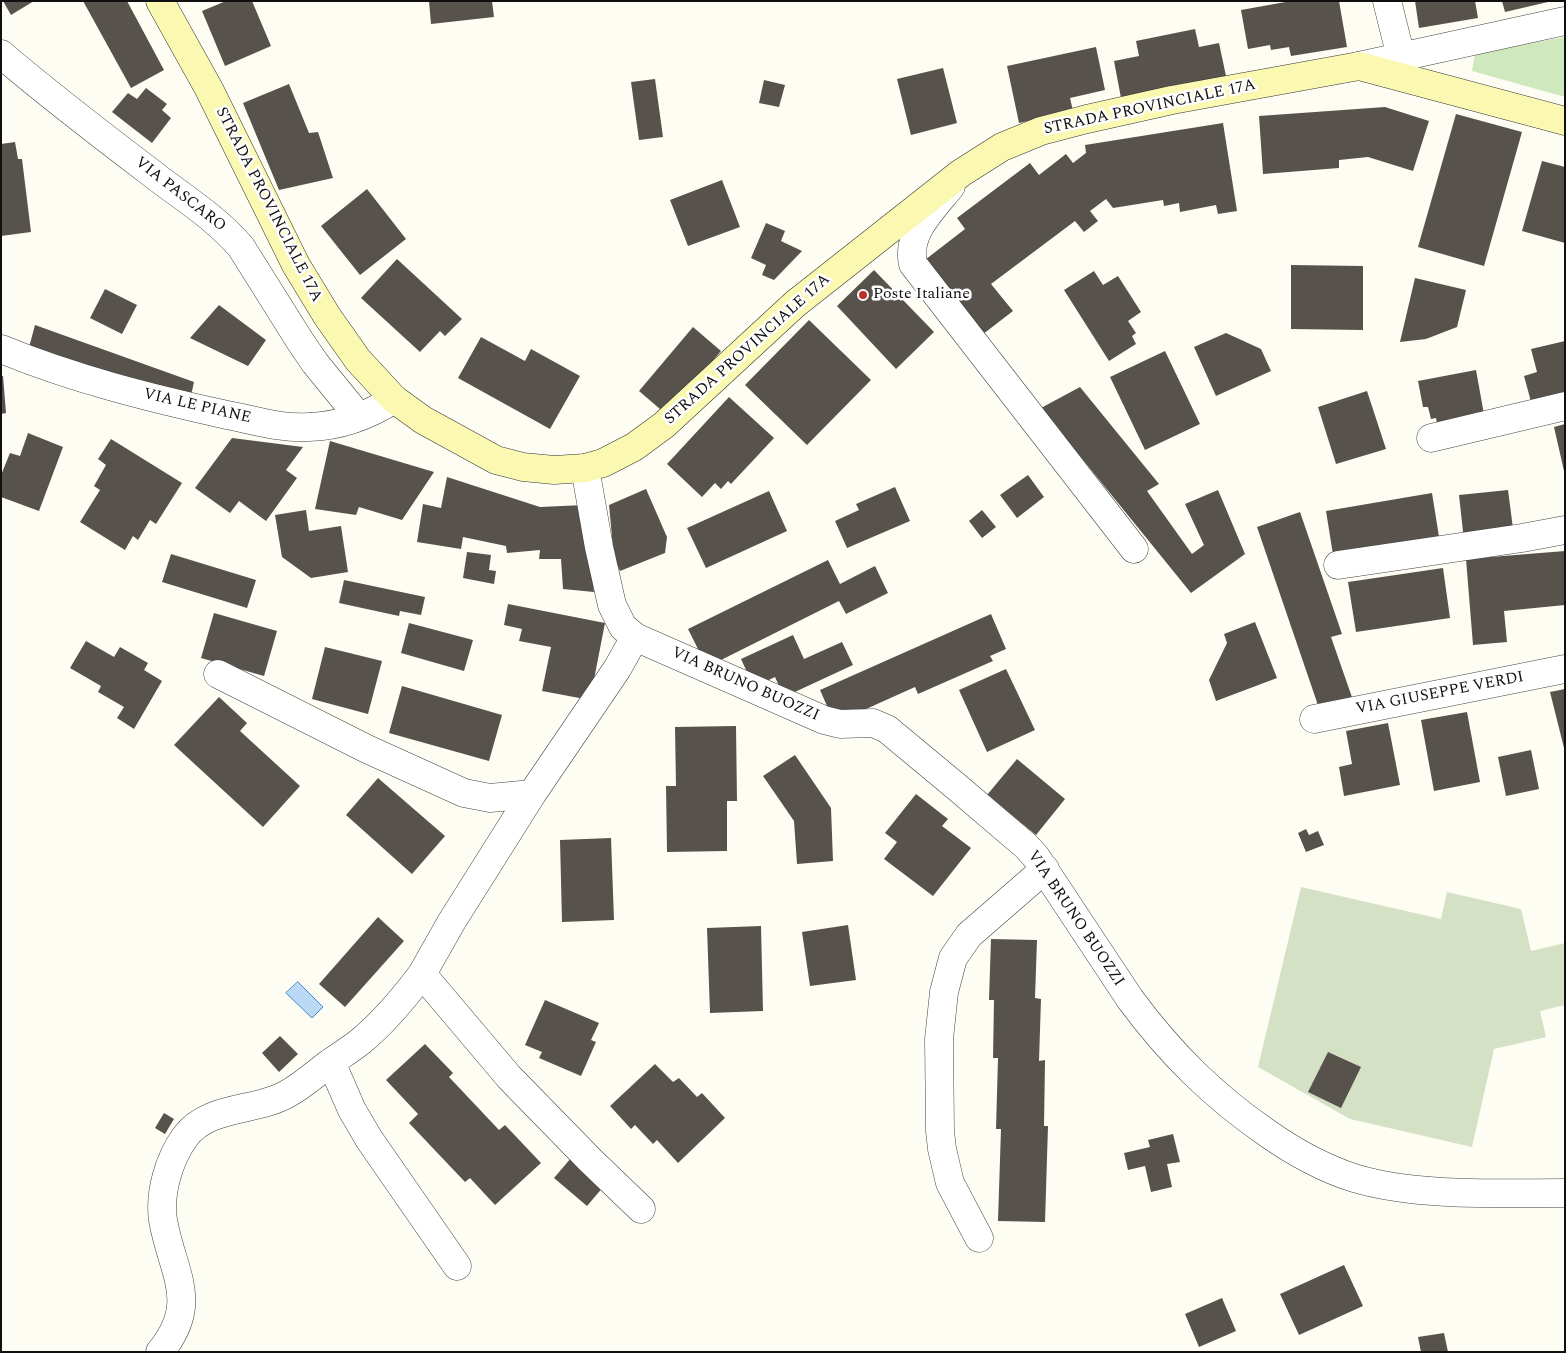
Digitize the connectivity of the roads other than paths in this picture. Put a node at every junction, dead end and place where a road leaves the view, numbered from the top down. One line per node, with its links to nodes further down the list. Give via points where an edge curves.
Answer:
1 (160, 1): 10 (main road, STRADA PROVINCIALE 17A, via 209,89 312,294 358,360)
2 (1387, 1): 5 (street)
3 (1565, 21): 5 (street)
4 (1, 54): 12 (street, VIA PASCARO, via 152,174 204,210 229,233 305,349)
5 (1401, 57): 6 (street)
6 (1359, 66): 7 (main road, STRADA PROVINCIALE 17A); 8 (main road, STRADA PROVINCIALE 17A, via 1172,100 1050,129 1002,148)
7 (1565, 120)
8 (961, 173): 14 (main road, STRADA PROVINCIALE 17A, via 796,304 649,437 620,456); 16 (street, via 917,232 912,245 913,264)
9 (1, 348): 12 (street, VIA LE PIANE, via 101,385 280,426 320,427)
10 (394, 399): 12 (street, VIA LE PIANE); 14 (main road, STRADA PROVINCIALE 17A, via 423,420 496,460 537,469)
11 (1565, 406): 13 (street)
12 (359, 417)
13 (1431, 438)
14 (585, 468): 18 (street, VIA BRUNO BUOZZI, via 612,605 623,628)
15 (1565, 530): 17 (street)
16 (1134, 548)
17 (1338, 565)
18 (635, 637): 22 (street, via 617,669); 23 (street, VIA BRUNO BUOZZI, via 824,720 880,726 1026,846)
19 (1565, 669): 21 (street, VIA GIUSEPPE VERDI)
20 (218, 674): 22 (street, via 367,749 464,793 490,798)
21 (1314, 719)
22 (532, 794): 24 (street)
23 (1045, 869): 26 (street, VIA BRUNO BUOZZI, via 1130,999 1161,1040 1223,1101 1282,1144 1320,1165 1382,1184 1464,1192); 28 (street, via 969,935 953,958 944,992 939,1049 942,1149 950,1183)
24 (422, 974): 25 (street, via 377,1026); 27 (street, via 509,1078)
25 (331, 1062): 29 (street, via 369,1139); 30 (street, via 276,1100 218,1115 185,1137 169,1171 162,1209 181,1289 181,1312 172,1336)
26 (1565, 1193)
27 (641, 1209)
28 (979, 1238)
29 (457, 1266)
30 (160, 1352)

